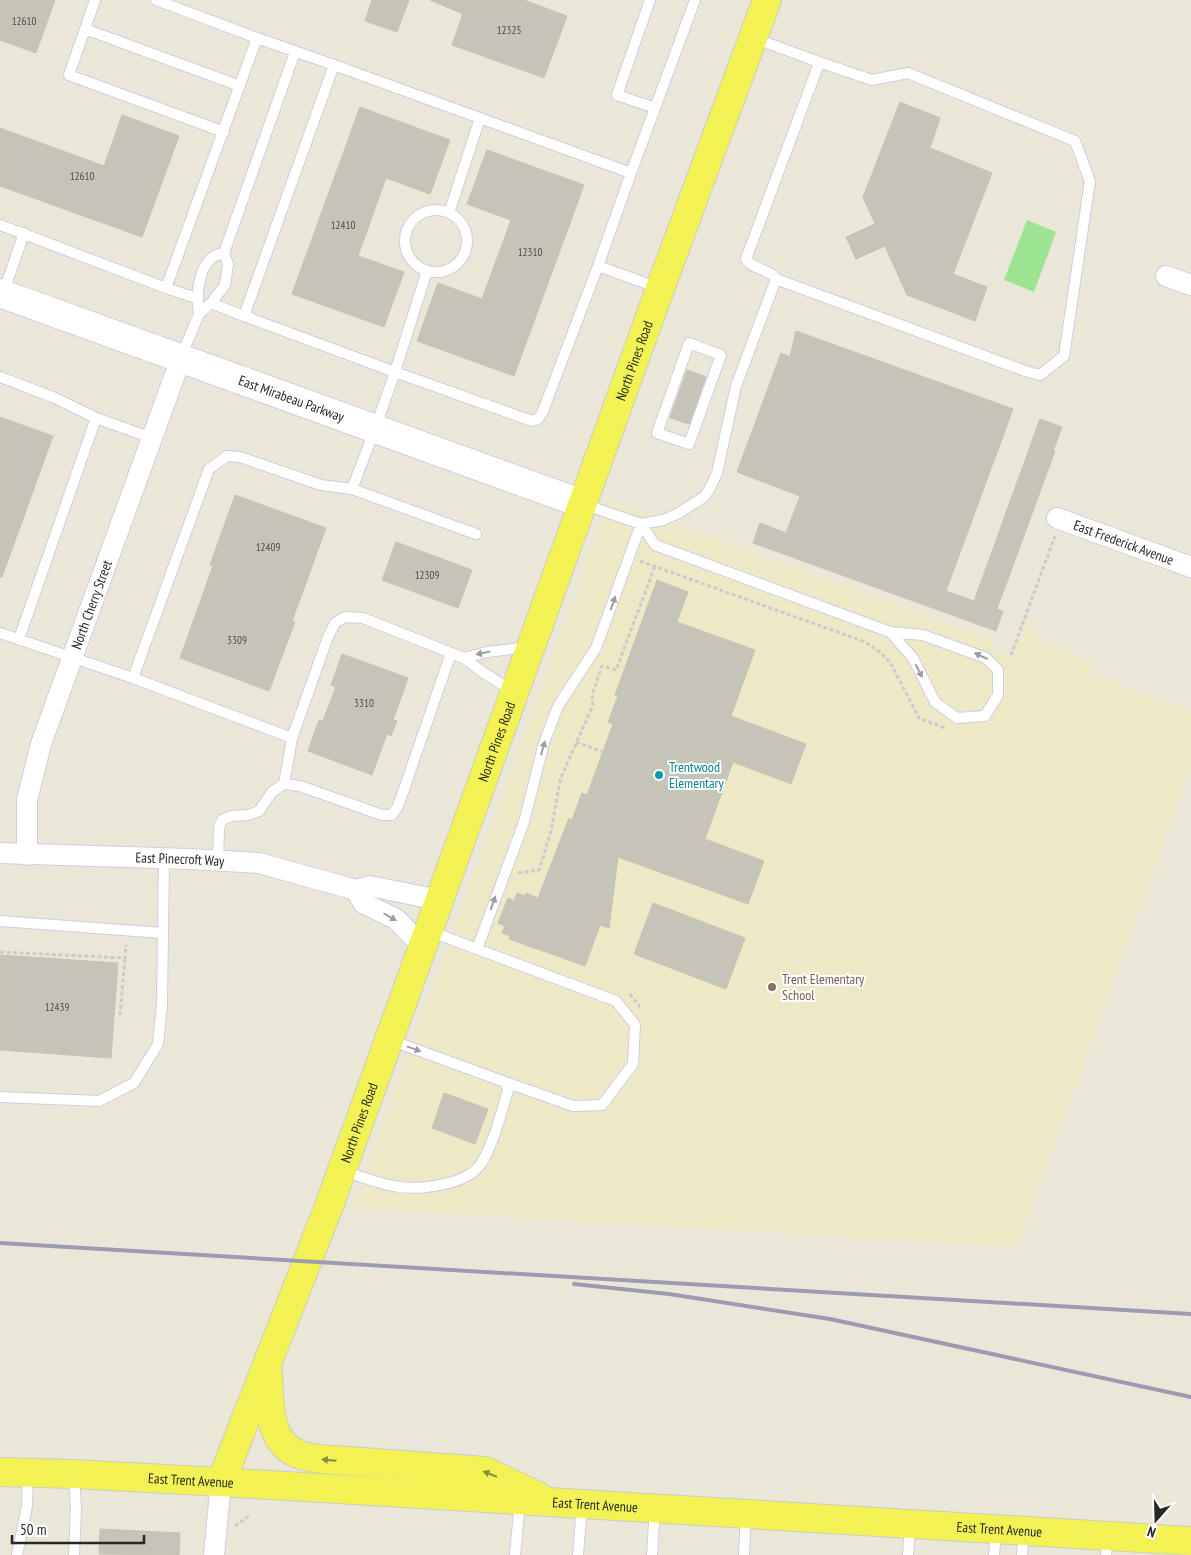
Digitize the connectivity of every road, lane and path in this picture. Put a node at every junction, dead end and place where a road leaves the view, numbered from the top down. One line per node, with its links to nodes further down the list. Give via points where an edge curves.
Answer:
1 (95, 0): 6 (lane)
2 (156, 0): 7 (lane)
3 (650, 0): 13 (lane, via 617,95)
4 (695, 0): 13 (lane)
5 (767, 0): 8 (main road, North Pines Road)
6 (85, 29): 12 (lane); 15 (lane, via 69,75)
7 (257, 38): 9 (lane); 12 (lane)
8 (753, 38): 10 (lane); 27 (main road, North Pines Road)
9 (295, 52): 11 (lane); 20 (lane)
10 (816, 61): 24 (lane, via 818,66 746,259); 24 (lane, via 872,80 908,73 1075,141 1090,181 1064,356 1040,375 1025,371)
11 (334, 65): 14 (lane); 32 (lane)
12 (240, 86): 15 (lane)
13 (655, 108): 16 (lane)
14 (480, 118): 16 (lane); 17 (lane)
15 (224, 132): 26 (lane)
16 (631, 173): 21 (lane)
17 (448, 213): 22 (lane, via 464,227 467,237 463,257 447,271); 22 (lane, via 428,211 419,215 406,230 404,240 410,260)
18 (0, 225): 19 (lane)
19 (24, 233): 26 (lane); 28 (lane)
20 (224, 253): 29 (lane, via 209,259); 30 (lane, via 228,264 225,285)
21 (598, 266): 27 (lane); 35 (lane, via 538,419 527,420)
22 (427, 271): 35 (lane)
23 (1166, 276): 25 (street)
24 (776, 279): 43 (lane, via 736,386 719,464 710,488 704,497 677,514)
25 (1191, 285)
26 (166, 288): 29 (lane)
27 (660, 289): 41 (main road, North Pines Road)
28 (1, 293): 34 (street, East Mirabeau Parkway)
29 (196, 298): 31 (lane)
30 (211, 304): 31 (lane); 32 (lane)
31 (199, 314): 34 (lane)
32 (244, 316): 35 (lane)
33 (721, 355): 33 (lane, via 689,343 657,432 689,444)
34 (181, 358): 38 (street, East Mirabeau Parkway); 39 (street, North Cherry Street)
35 (395, 372): 38 (lane)
36 (0, 377): 37 (lane)
37 (96, 418): 39 (lane); 50 (lane)
38 (375, 429): 40 (lane); 41 (street, East Mirabeau Parkway)
39 (152, 438): 54 (street, North Cherry Street)
40 (352, 489): 44 (lane); 56 (lane, via 321,484 240,457 228,456 209,469)
41 (582, 504): 43 (lane); 51 (main road, North Pines Road)
42 (1059, 519): 47 (street, East Frederick Avenue); 53 (path)
43 (641, 524): 45 (lane); 48 (lane, via 655,545)
44 (476, 534)
45 (629, 557): 46 (path); 74 (lane, one-way to 45, via 524,822 544,743 558,706 596,648)
46 (655, 566): 58 (path, via 865,642 890,662 919,718); 60 (path, via 616,670 602,666 592,705)
47 (1191, 567)
48 (890, 632): 48 (lane, one-way to 48, via 913,658 935,702 957,718 985,716 998,695 998,670 986,658 923,635)
49 (0, 633): 50 (lane)
50 (19, 639): 54 (lane)
51 (531, 646): 55 (lane, one-way to 55); 57 (main road, North Pines Road)
52 (451, 652): 55 (lane); 59 (lane, via 363,618 345,617 335,623 328,637); 62 (lane, via 402,795 392,815 382,815 300,786)
53 (1011, 655)
54 (72, 657): 56 (lane); 64 (street, North Cherry Street, via 40,744 27,800)
55 (464, 658): 57 (lane)
56 (133, 678): 59 (lane)
57 (514, 692): 69 (main road, North Pines Road)
58 (945, 728)
59 (292, 738): 62 (lane)
60 (576, 742): 61 (path); 67 (path, via 560,780 552,830 539,870 519,873)
61 (603, 752)
62 (284, 784): 66 (lane, via 272,792 259,811 222,820)
63 (0, 853): 64 (street, East Pinecroft Way)
64 (28, 855): 65 (street, East Pinecroft Way)
65 (164, 858): 66 (street, East Pinecroft Way); 71 (lane)
66 (218, 861): 68 (street, East Pinecroft Way, via 260,864)
67 (514, 879)
68 (356, 890): 69 (street, East Pinecroft Way, via 370,886); 72 (street, one-way to 72, via 363,903)
69 (439, 900): 72 (main road, North Pines Road)
70 (0, 921): 71 (lane)
71 (163, 934): 82 (lane, via 158,1044 134,1083 99,1101)
72 (426, 939): 74 (lane); 80 (main road, North Pines Road)
73 (126, 945): 76 (path)
74 (477, 949): 81 (lane, via 616,1001 635,1024 633,1064 602,1105 573,1106)
75 (0, 952): 76 (path)
76 (125, 958): 79 (path)
77 (630, 994): 78 (path)
78 (642, 1012)
79 (120, 1015)
80 (389, 1040): 81 (lane, one-way to 81); 83 (main road, North Pines Road)
81 (505, 1082): 83 (lane, via 508,1091 487,1153 476,1171 466,1177 424,1188 408,1188)
82 (0, 1098)
83 (342, 1171): 84 (main road, North Pines Road)
84 (268, 1366): 88 (main road, North Pines Road); 90 (main road, one-way to 84, via 485,1471 321,1460 297,1453 280,1439 271,1419)
85 (0, 1472): 86 (main road, East Trent Avenue)
86 (28, 1473): 87 (main road, East Trent Avenue); 101 (lane, via 27,1506)
87 (74, 1474): 88 (main road, East Trent Avenue); 102 (lane)
88 (221, 1482): 89 (main road, East Trent Avenue); 103 (street)
89 (520, 1500): 90 (main road, East Trent Avenue); 104 (lane)
90 (550, 1502): 91 (main road, East Trent Avenue)
91 (582, 1504): 92 (main road, East Trent Avenue); 105 (lane)
92 (655, 1508): 93 (main road, East Trent Avenue); 106 (lane)
93 (746, 1514): 95 (main road, East Trent Avenue); 107 (lane)
94 (251, 1515): 96 (path)
95 (911, 1524): 98 (main road, East Trent Avenue); 108 (lane)
96 (234, 1526)
97 (1191, 1541): 100 (main road, East Trent Avenue)
98 (995, 1542): 99 (main road, East Trent Avenue)
99 (1023, 1543): 100 (main road, East Trent Avenue)
100 (1107, 1546)
101 (17, 1555)
102 (74, 1555)
103 (214, 1555)
104 (515, 1555)
105 (578, 1555)
106 (652, 1555)
107 (744, 1555)
108 (908, 1555)

